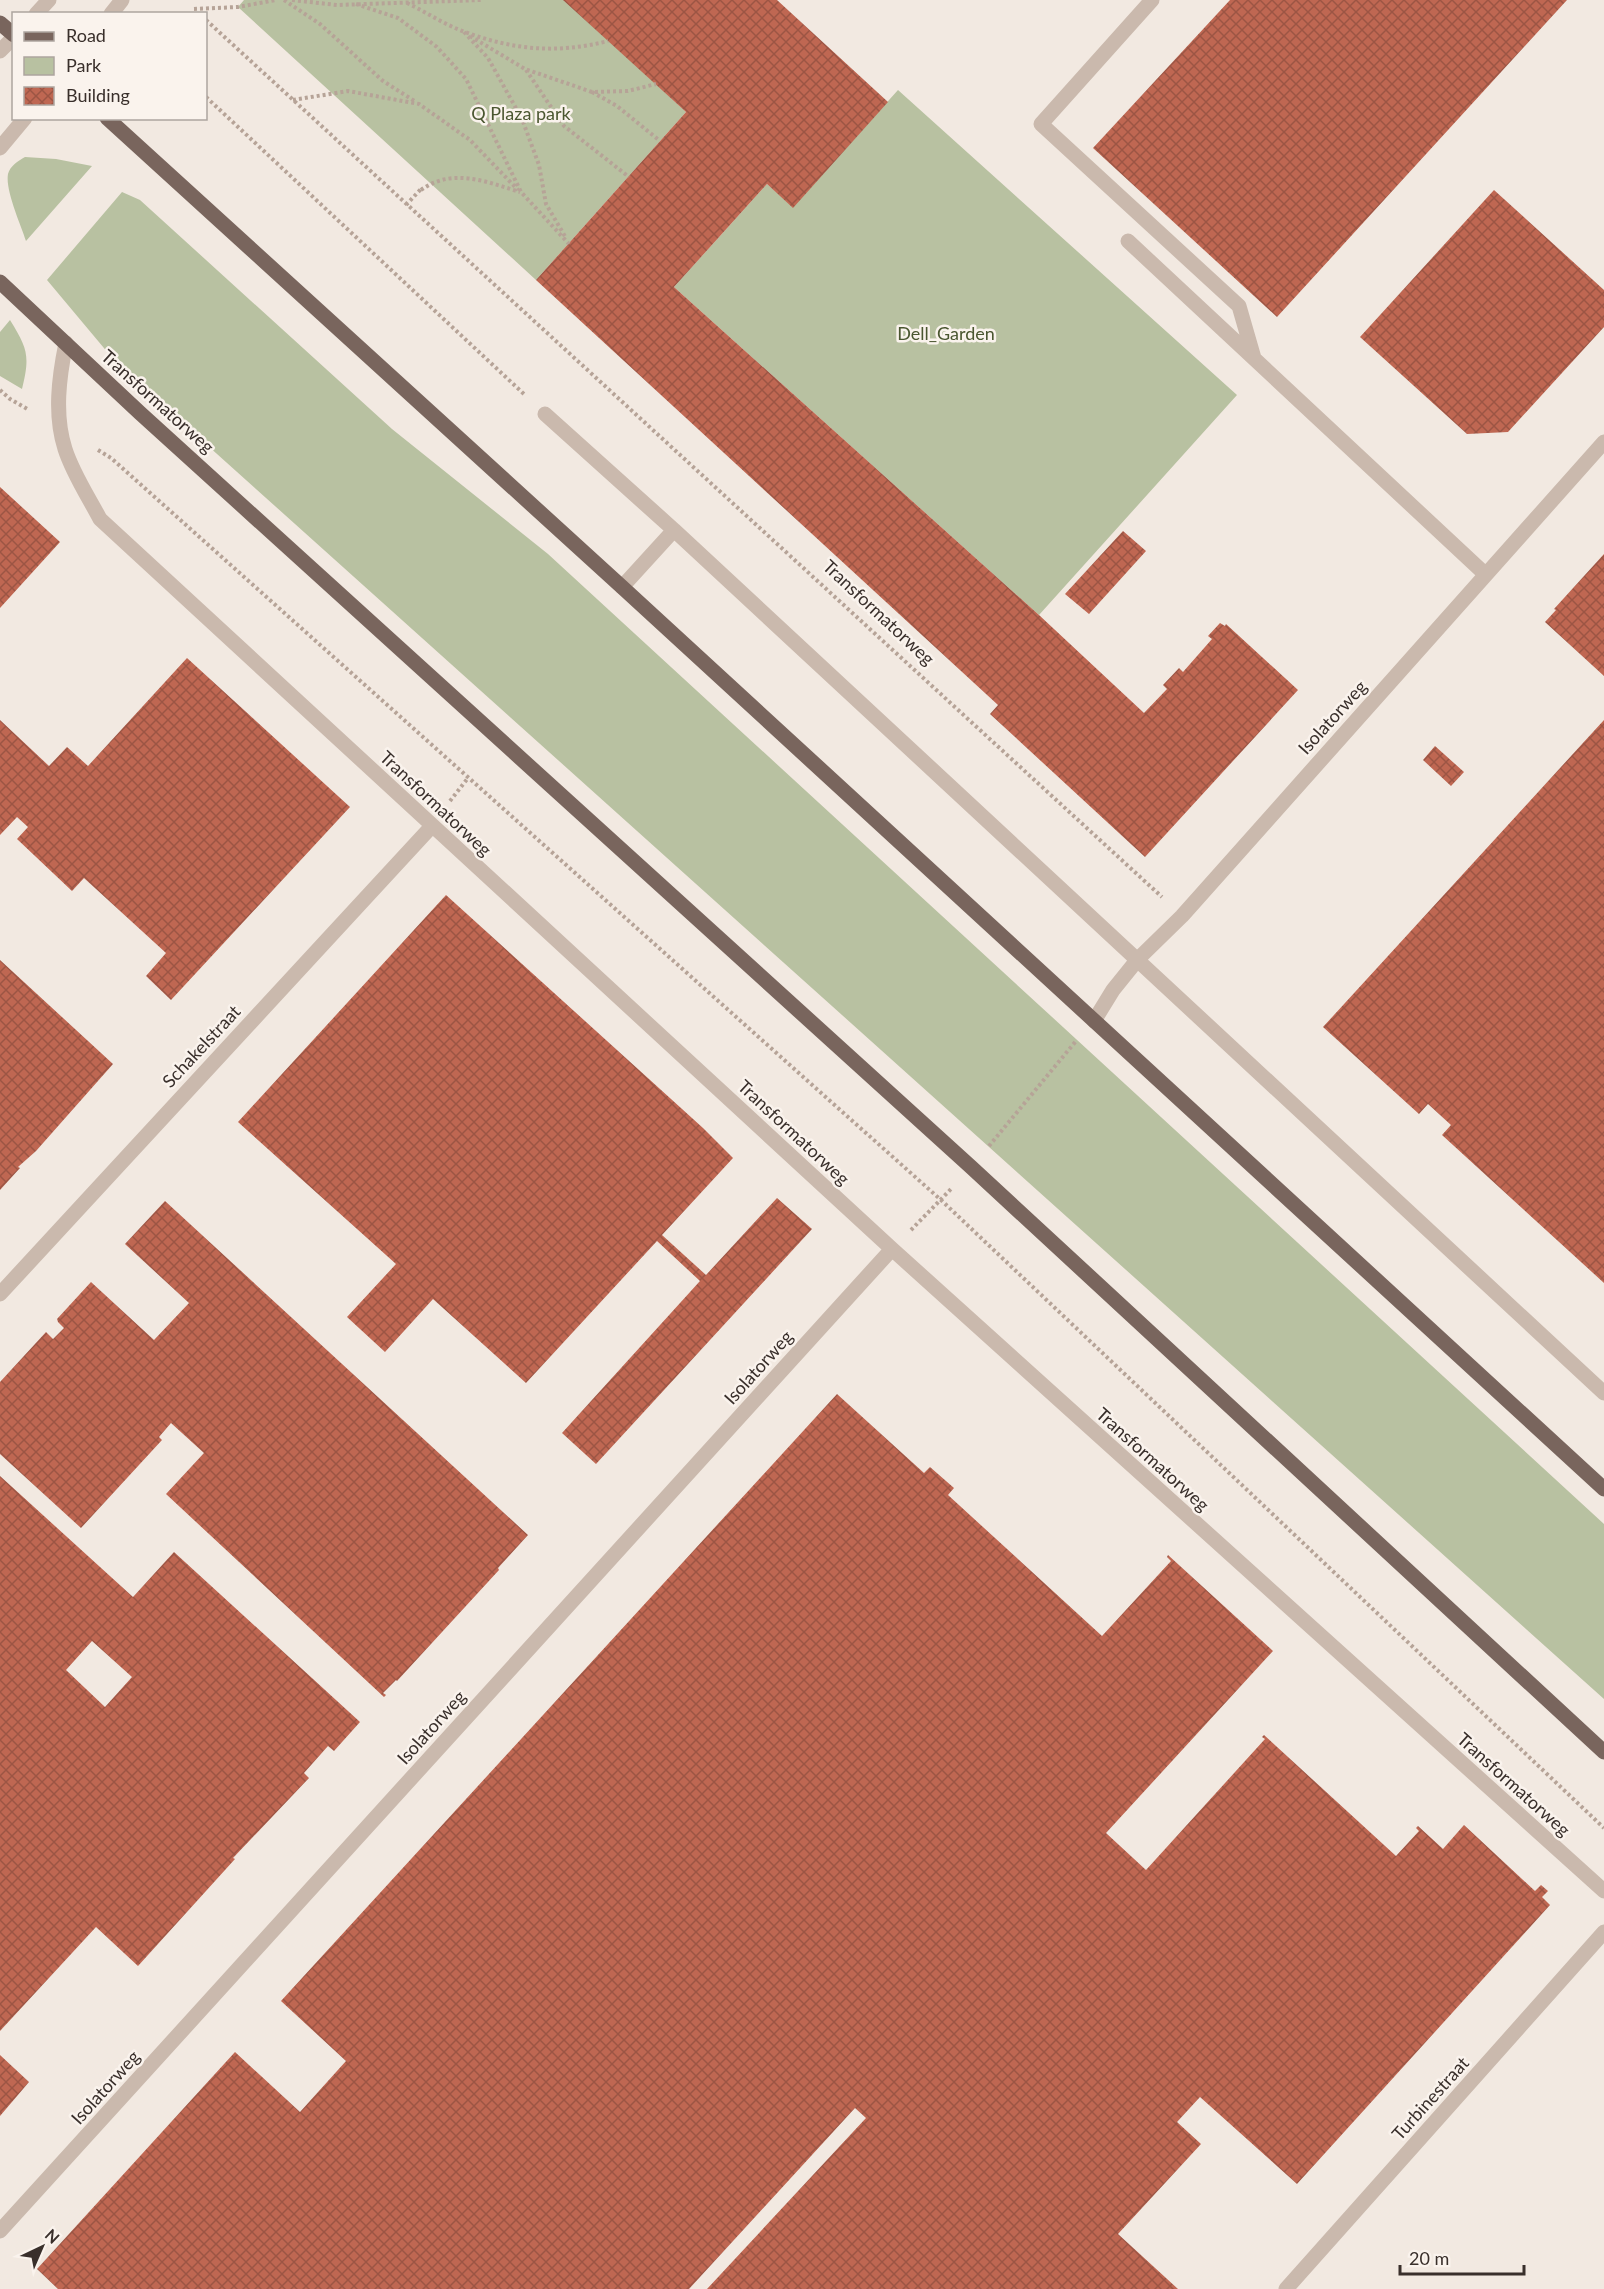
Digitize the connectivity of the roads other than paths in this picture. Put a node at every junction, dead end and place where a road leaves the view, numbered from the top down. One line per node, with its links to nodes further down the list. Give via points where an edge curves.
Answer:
1 (49, 0): 4 (street)
2 (122, 0): 5 (street)
3 (1152, 0): 16 (street, via 1041,124 1239,306)
4 (38, 12)
5 (113, 12)
6 (0, 23): 7 (main road)
7 (12, 34)
8 (12, 38): 9 (street)
9 (0, 51)
10 (23, 120): 12 (street)
11 (109, 120): 21 (main road)
12 (0, 148)
13 (1128, 241): 16 (street)
14 (0, 282): 15 (main road, Transformatorweg)
15 (66, 344): 22 (street, Transformatorweg, via 60,372 64,448 100,519); 29 (main road, Transformatorweg, via 971,1167)
16 (1254, 358): 20 (street)
17 (545, 414): 19 (street)
18 (1604, 442): 20 (street, Isolatorweg)
19 (674, 530): 21 (street); 23 (street)
20 (1485, 574): 23 (street, Isolatorweg, via 1182,916)
21 (622, 587): 24 (main road)
22 (432, 826): 25 (street, Transformatorweg); 26 (street, Schakelstraat)
23 (1138, 959): 24 (street, Isolatorweg); 27 (street)
24 (1094, 1021): 28 (main road)
25 (891, 1249): 30 (street, Transformatorweg); 32 (street, Isolatorweg)
26 (0, 1293)
27 (1603, 1391)
28 (1604, 1489)
29 (1604, 1752)
30 (1604, 1892)
31 (1604, 1932): 33 (street, Turbinestraat)
32 (0, 2231)
33 (1286, 2289)

